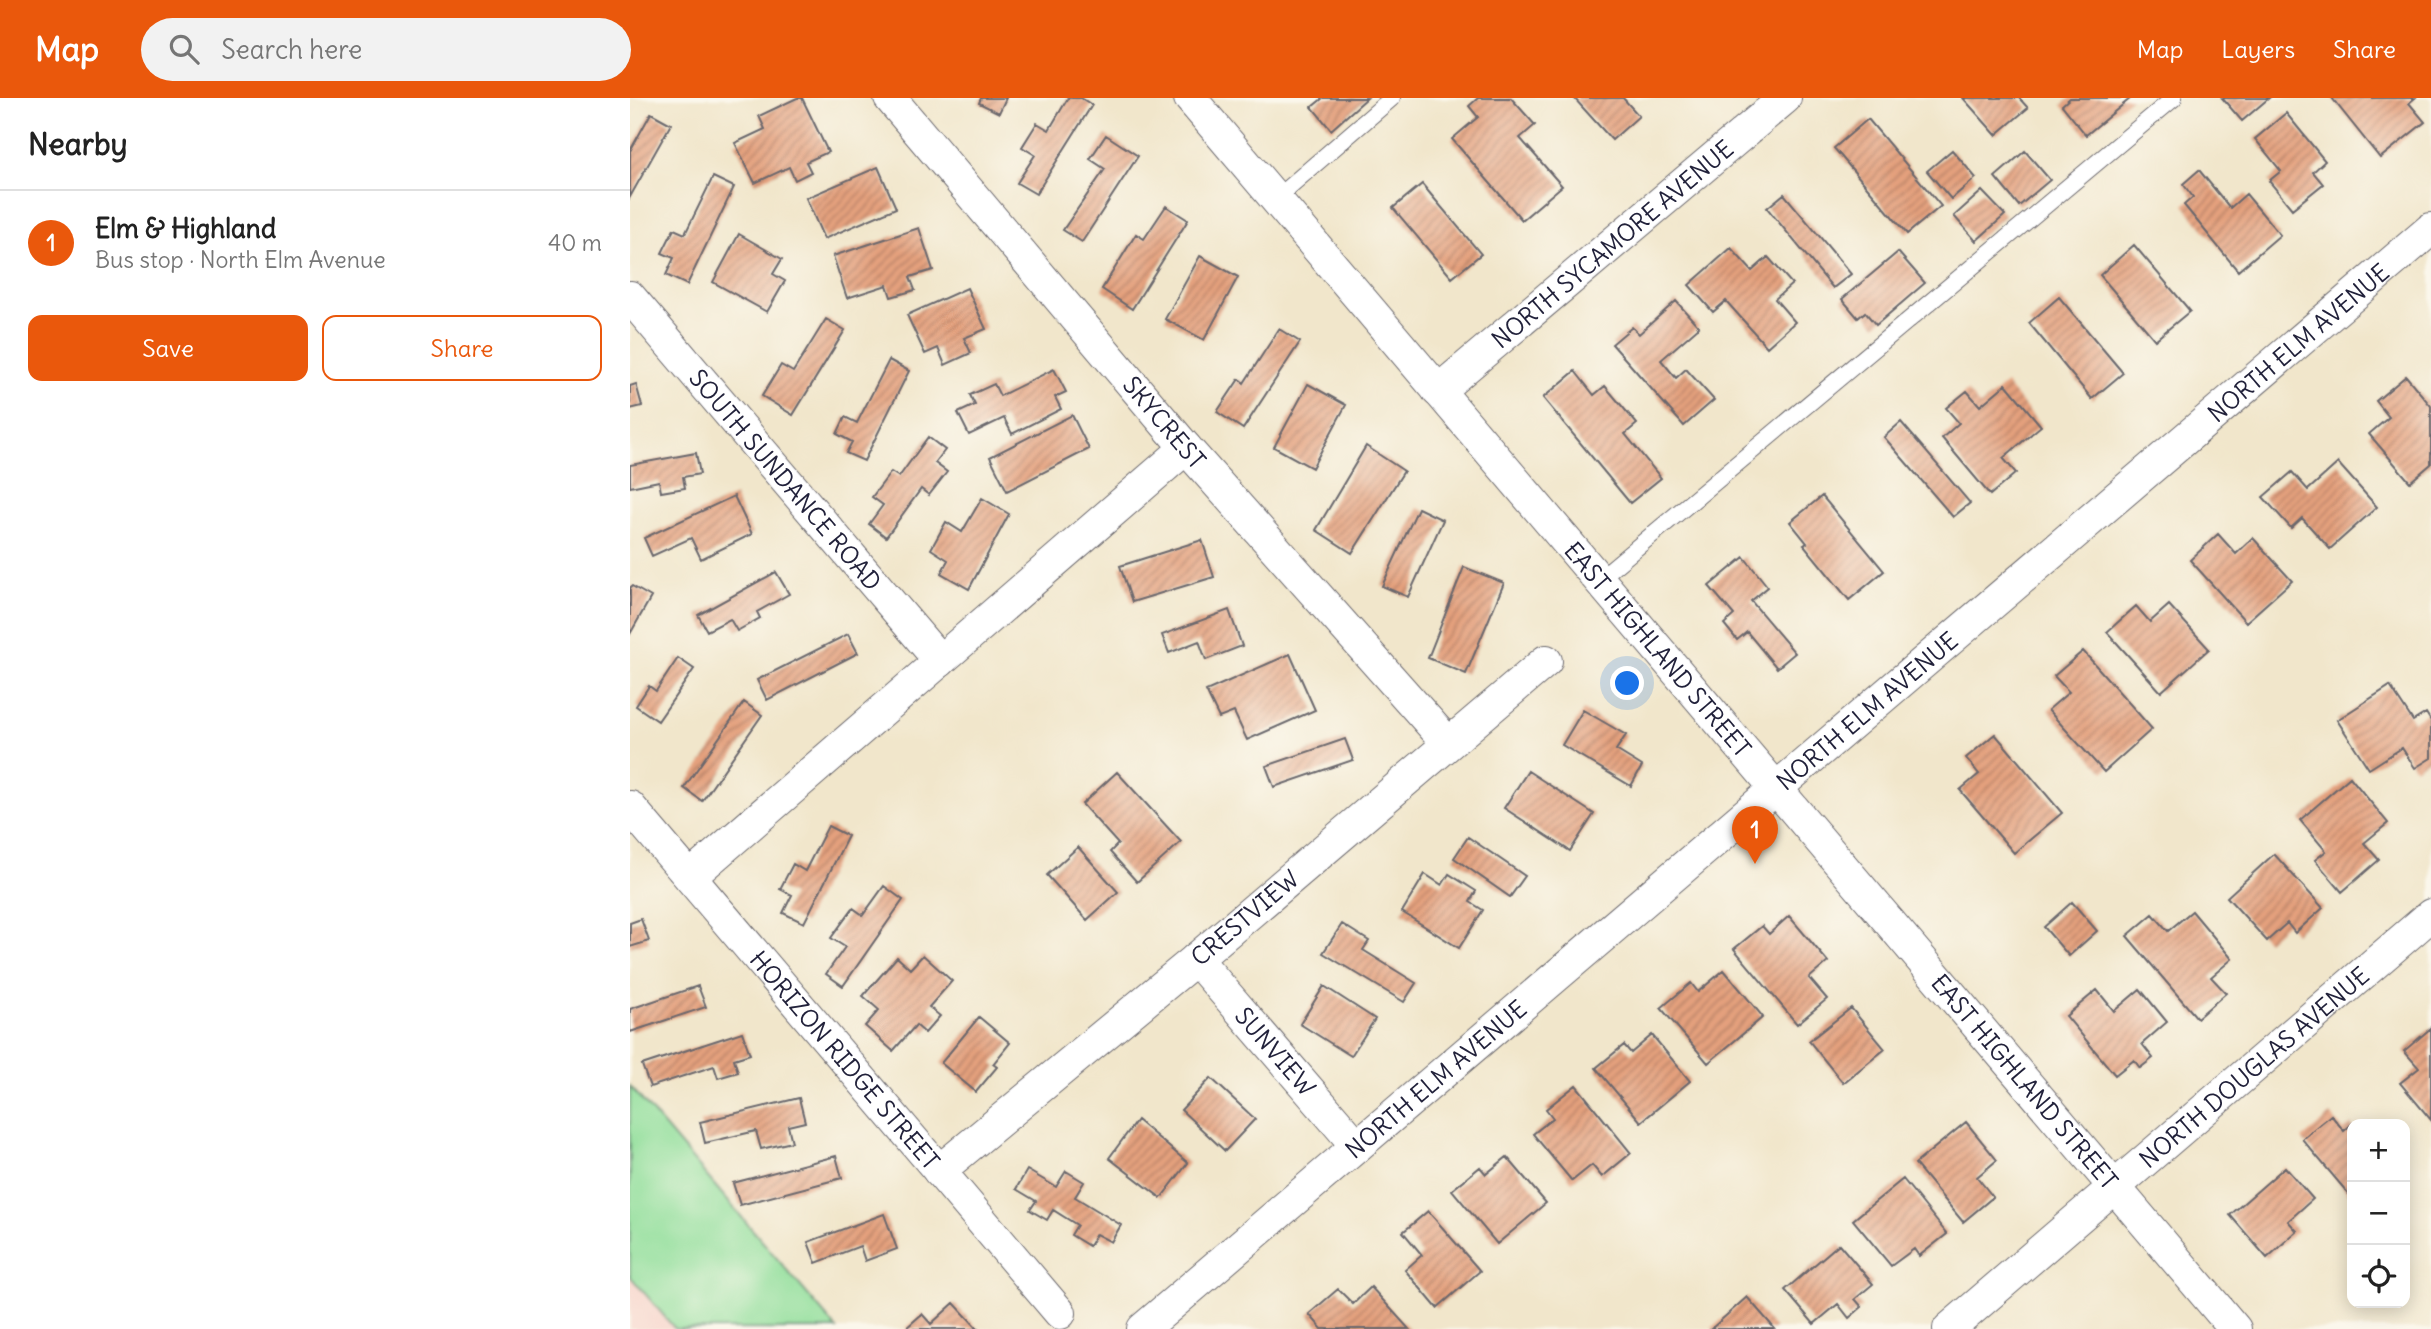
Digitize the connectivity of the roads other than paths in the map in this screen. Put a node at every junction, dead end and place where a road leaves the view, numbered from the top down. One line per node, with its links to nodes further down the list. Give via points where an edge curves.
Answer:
1 (890, 98): 10 (street, SKYCREST)
2 (1189, 98): 6 (street, EAST HIGHLAND STREET)
3 (1392, 98): 6 (lane)
4 (1785, 98): 9 (street, NORTH SYCAMORE AVENUE)
5 (2174, 98): 11 (lane)
6 (1275, 199): 9 (street, EAST HIGHLAND STREET)
7 (2431, 229): 15 (street, NORTH ELM AVENUE)
8 (630, 297): 13 (street, SOUTH SUNDANCE ROAD)
9 (1438, 391): 11 (street, EAST HIGHLAND STREET)
10 (1186, 448): 13 (street); 14 (street, SKYCREST)
11 (1598, 580): 15 (street, EAST HIGHLAND STREET)
12 (1546, 660): 14 (street, CRESTVIEW)
13 (940, 661): 17 (street)
14 (1447, 742): 19 (street, CRESTVIEW)
15 (1776, 788): 20 (street, NORTH ELM AVENUE); 22 (street, EAST HIGHLAND STREET)
16 (630, 807): 17 (street, HORIZON RIDGE STREET)
17 (690, 877): 21 (street, HORIZON RIDGE STREET)
18 (2431, 915): 22 (street, NORTH DOUGLAS AVENUE)
19 (1196, 958): 20 (street, SUNVIEW); 21 (street, CRESTVIEW)
20 (1357, 1146): 24 (street, NORTH ELM AVENUE)
21 (939, 1171): 23 (street, HORIZON RIDGE STREET)
22 (2114, 1188): 25 (street, NORTH DOUGLAS AVENUE); 26 (street, EAST HIGHLAND STREET)
23 (1060, 1313)
24 (1143, 1329)
25 (1949, 1329)
26 (2235, 1329)

